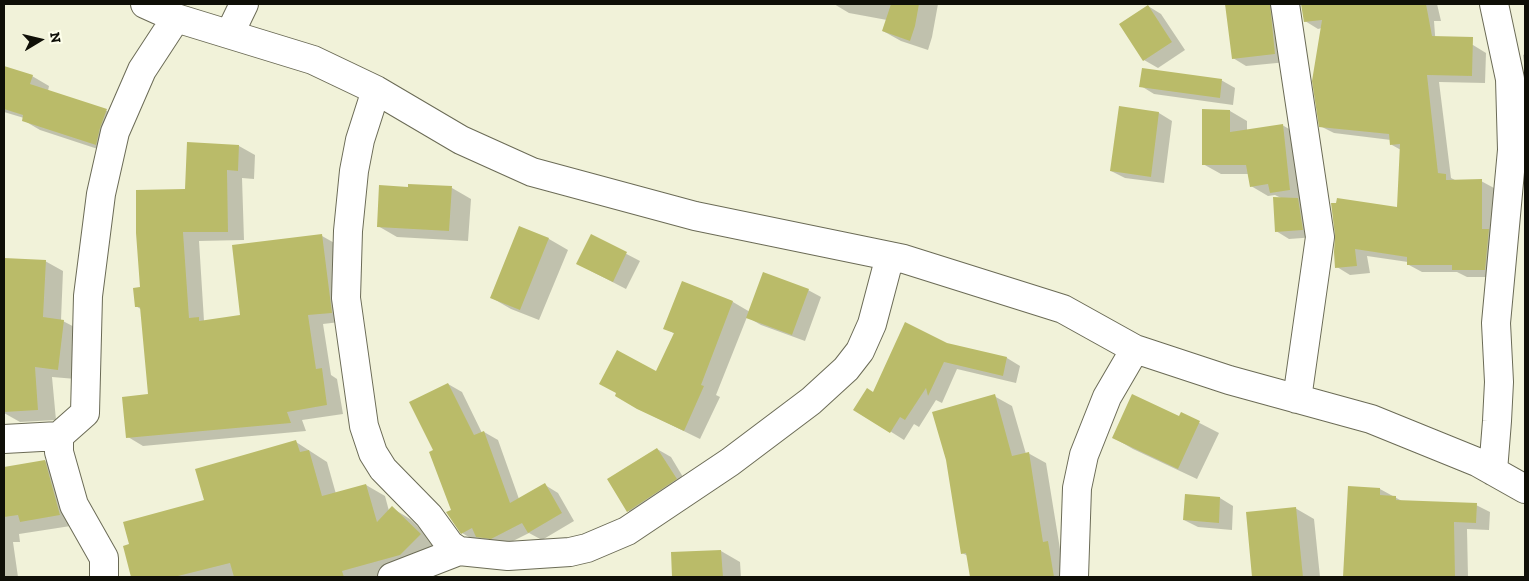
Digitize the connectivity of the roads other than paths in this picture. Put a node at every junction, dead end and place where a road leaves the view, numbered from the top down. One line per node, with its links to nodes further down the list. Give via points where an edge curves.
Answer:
1 (145, 4): 5 (street)
2 (244, 4): 6 (street)
3 (1285, 4): 10 (street, via 1320,238)
4 (1494, 4): 13 (street, via 1510,79 1512,150 1496,323 1498,382)
5 (176, 18): 6 (street); 11 (street, via 142,70 115,132 101,194 88,296 85,413)
6 (230, 34): 7 (street, via 313,60)
7 (376, 90): 8 (street, via 461,140 532,172 695,216); 15 (street, via 360,140 348,231 346,298 364,426 373,453 383,469 429,516 450,545)
8 (890, 256): 9 (street, via 1063,309); 15 (street, via 872,324 860,351 846,370 811,401 730,462 627,531 587,548 508,556)
9 (1135, 349): 10 (street); 18 (street, via 1107,397 1084,456 1077,488)
10 (1297, 399): 13 (street, via 1371,419)
11 (59, 436): 12 (street); 16 (street, via 59,452 74,505 104,558)
12 (4, 439)
13 (1493, 471): 14 (street)
14 (1525, 490)
15 (459, 551): 17 (street)
16 (104, 577)
17 (392, 577)
18 (1074, 577)

